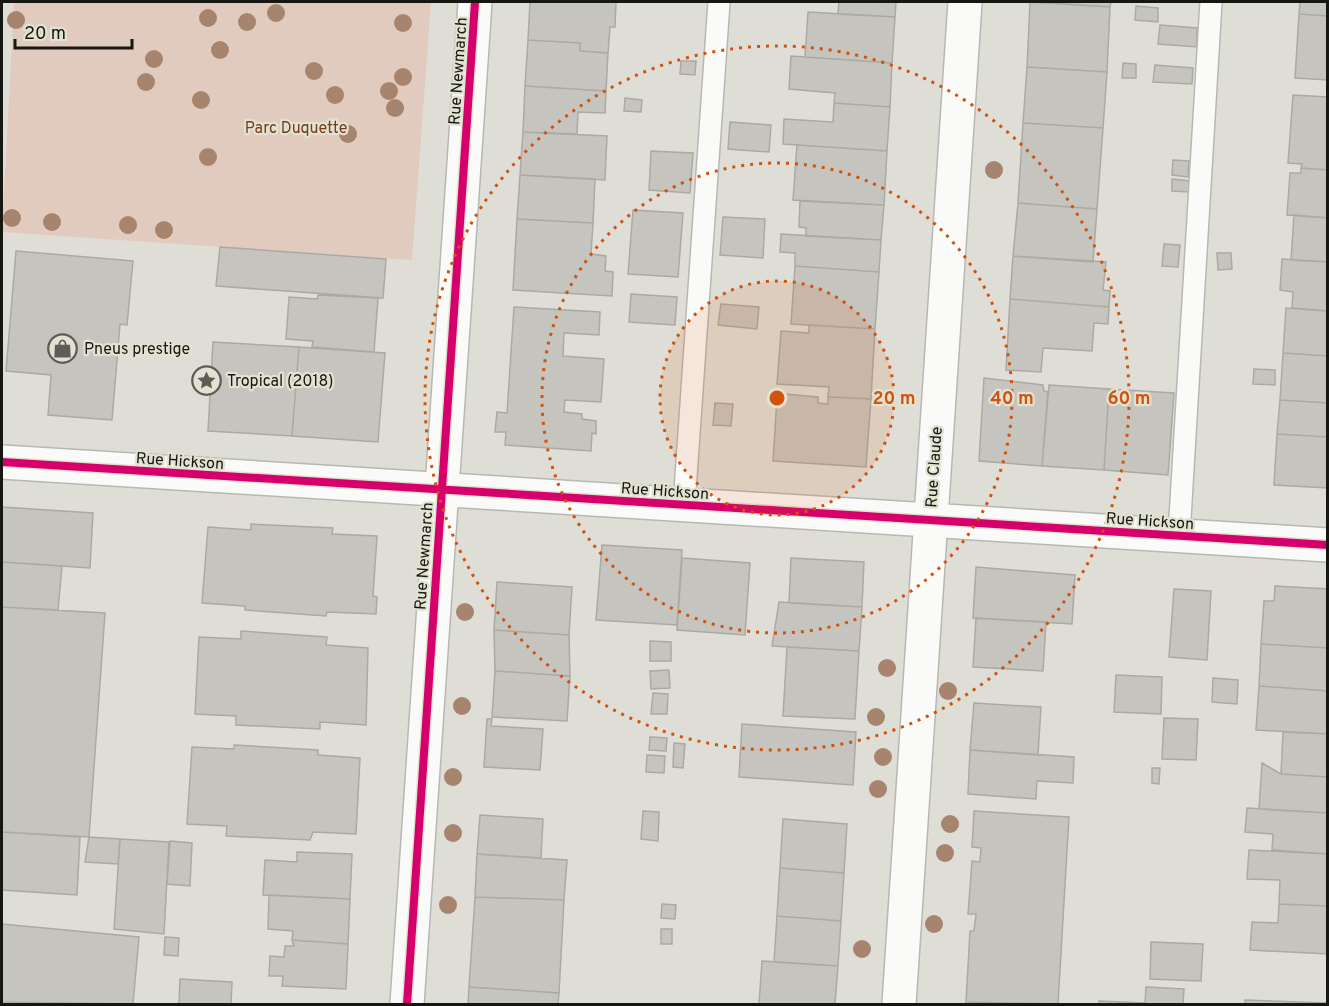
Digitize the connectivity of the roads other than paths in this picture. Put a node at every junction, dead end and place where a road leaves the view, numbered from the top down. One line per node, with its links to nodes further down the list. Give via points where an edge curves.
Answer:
1 (475, 2): 6 (street, Rue Newmarch)
2 (719, 2): 7 (lane)
3 (965, 2): 8 (street, Rue Claude)
4 (1211, 2): 9 (lane)
5 (2, 462): 6 (street, Rue Hickson)
6 (441, 490): 7 (street, Rue Hickson); 11 (street, Rue Newmarch)
7 (684, 505): 8 (street, Rue Hickson)
8 (930, 520): 9 (street, Rue Hickson); 12 (street, Rue Claude)
9 (1179, 536): 10 (street, Rue Hickson)
10 (1328, 545)
11 (407, 1005)
12 (899, 1005)

